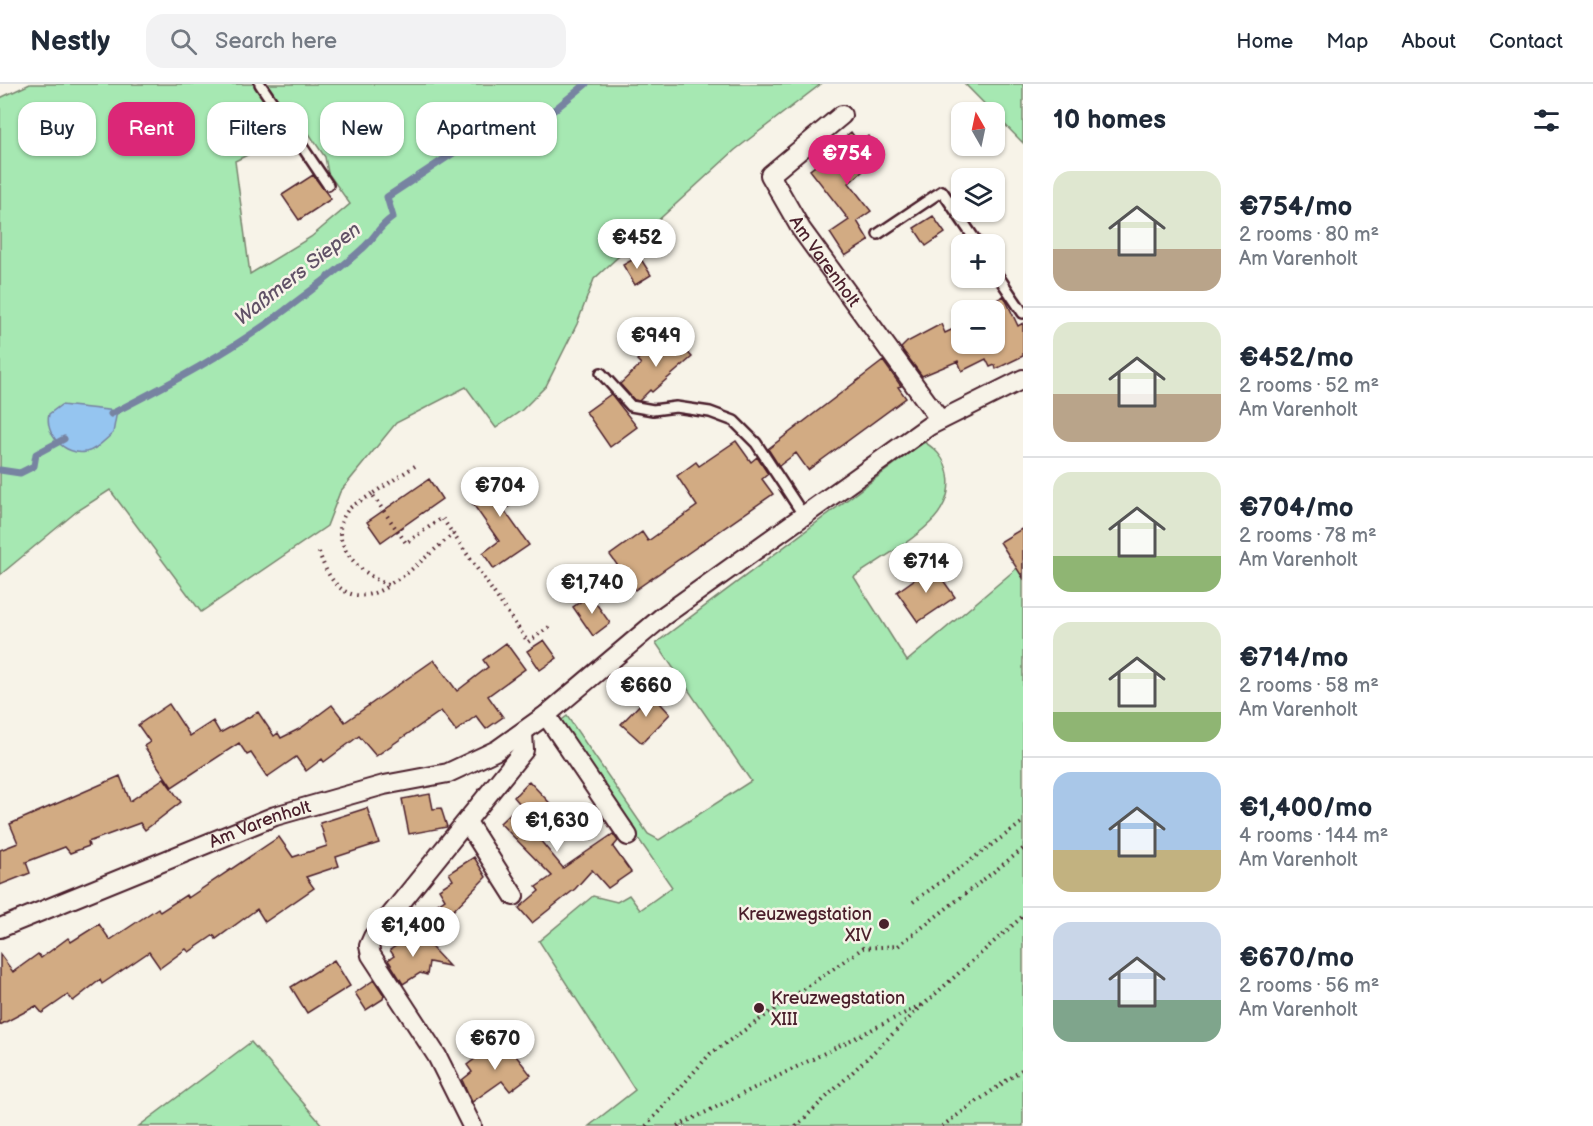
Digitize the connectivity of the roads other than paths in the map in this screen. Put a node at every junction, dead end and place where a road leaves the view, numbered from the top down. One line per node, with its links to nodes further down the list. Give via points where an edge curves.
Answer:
1 (260, 84): 3 (lane)
2 (842, 114): 10 (street, Am Varenholt, via 770,175 801,229)
3 (328, 185)
4 (878, 234): 5 (lane, via 942,191)
5 (971, 234)
6 (1005, 286): 7 (lane)
7 (1023, 313)
8 (601, 373): 11 (lane, via 631,406 653,410 676,407 710,412 734,421 756,443)
9 (1023, 379): 10 (street, Am Varenholt)
10 (940, 420): 11 (street, Am Varenholt)
11 (804, 516): 12 (street, Am Varenholt, via 662,617)
12 (546, 715): 13 (street, Am Varenholt); 15 (street)
13 (523, 733): 14 (street, via 524,750); 17 (street, Am Varenholt, via 448,773 384,785 274,816)
14 (466, 822): 16 (street); 18 (street, via 369,946 371,955 437,1056)
15 (628, 836)
16 (514, 896)
17 (0, 928)
18 (472, 1126)

